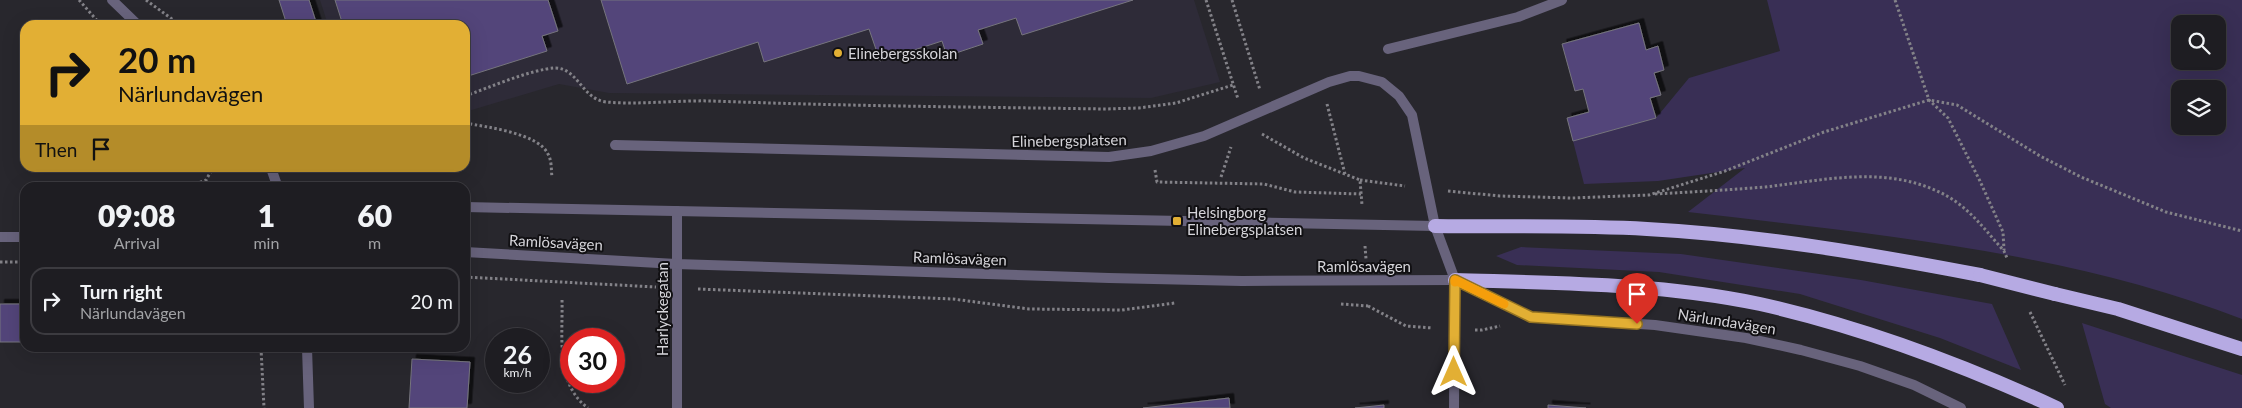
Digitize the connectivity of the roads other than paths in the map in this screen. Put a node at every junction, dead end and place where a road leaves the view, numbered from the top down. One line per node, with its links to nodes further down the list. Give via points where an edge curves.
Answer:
1 (112, 0): 3 (street)
2 (1562, 0): 4 (street, via 1518,17)
3 (133, 20)
4 (1388, 49)
5 (615, 145): 8 (street, Elinebergsplatsen, via 1109,157 1151,151 1204,136 1329,82 1359,76 1382,82 1399,96 1412,114)
6 (470, 207): 7 (street)
7 (677, 211): 8 (street); 12 (street, Harlyckegatan)
8 (1435, 226): 13 (street, Elinebergsplatsen); 14 (highway, bridge, via 1665,231 1868,253 1980,275 2118,310)
9 (20, 236): 10 (street)
10 (0, 238)
11 (470, 252): 12 (street, Ramlösavägen)
12 (676, 264): 13 (street, Ramlösavägen, via 1242,281); 17 (street, Harlyckegatan)
13 (1455, 280): 18 (street); 19 (street, Närlundavägen, via 1531,317 1655,325 1746,338 1860,366 1914,385); 20 (highway, via 1595,284 1758,304 1824,319 1893,341 1959,365)
14 (2242, 349)
15 (307, 352): 16 (street)
16 (309, 408)
17 (676, 408)
18 (1454, 408)
19 (1961, 408)
20 (2057, 408)

